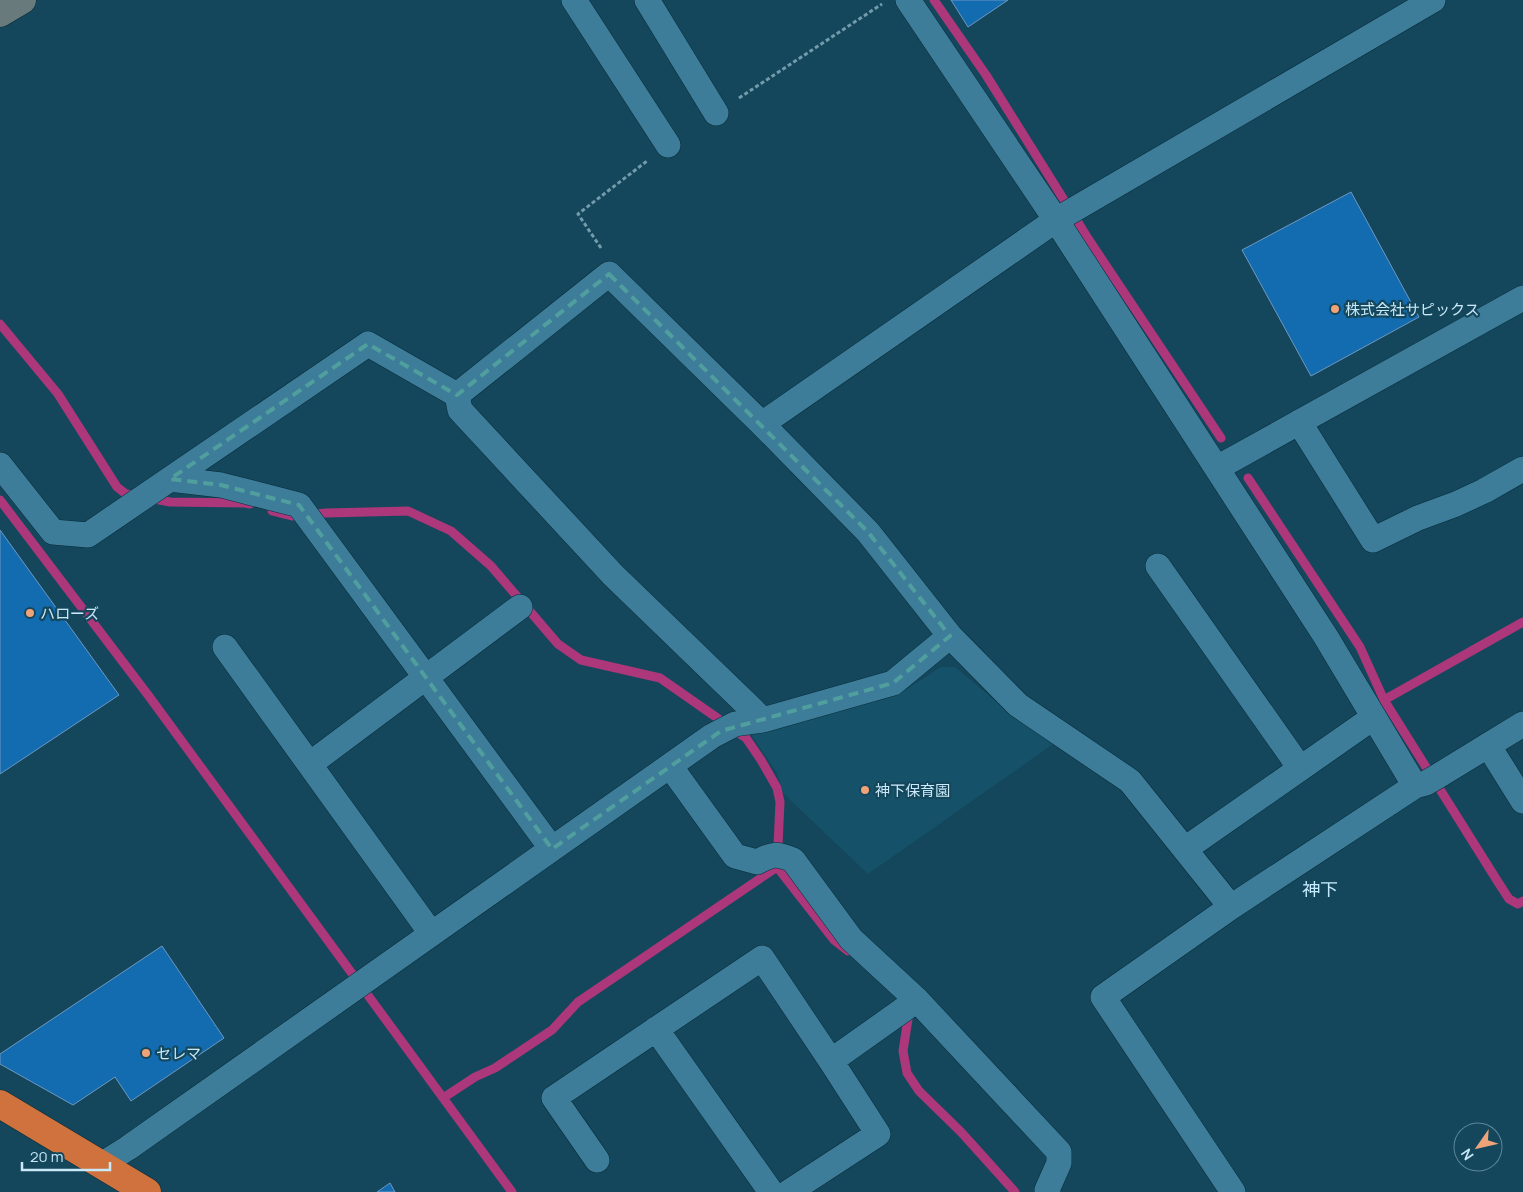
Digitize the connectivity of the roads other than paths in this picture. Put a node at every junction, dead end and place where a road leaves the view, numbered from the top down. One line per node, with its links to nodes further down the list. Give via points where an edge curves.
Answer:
1 (22, 0): 6 (street)
2 (574, 0): 8 (street)
3 (647, 0): 7 (street)
4 (908, 0): 9 (street)
5 (1433, 0): 9 (street)
6 (0, 13)
7 (716, 113)
8 (668, 145)
9 (1066, 215): 13 (street); 15 (street)
10 (1523, 298): 12 (street)
11 (458, 395): 13 (street, via 609,274); 17 (street, via 368,344); 24 (street, via 460,410 613,575)
12 (1299, 422): 15 (street); 16 (street, via 1373,540 1484,491)
13 (762, 424): 20 (street, via 868,532)
14 (0, 465): 17 (street, via 53,532 88,535)
15 (1217, 468): 23 (street)
16 (1523, 469)
17 (170, 479): 22 (street, via 221,485 299,505)
18 (1158, 566): 29 (street)
19 (520, 607): 22 (street)
20 (950, 636): 24 (street, via 893,684); 33 (street, via 1018,705 1130,781)
21 (225, 647): 27 (street)
22 (425, 677): 27 (street); 32 (street)
23 (1374, 717): 29 (street); 30 (street)
24 (763, 720): 28 (street, via 728,728)
25 (1523, 724): 26 (street)
26 (1488, 745): 30 (street); 31 (street)
27 (310, 764): 35 (street)
28 (670, 766): 32 (street); 36 (street, via 735,856 756,862 776,855 793,860 851,939)
29 (1300, 768): 33 (street)
30 (1427, 782): 34 (street)
31 (1523, 801)
32 (552, 849): 35 (street)
33 (1185, 849): 34 (street)
34 (1231, 907): 46 (street, via 1103,997)
35 (431, 933): 41 (street)
36 (917, 1000): 38 (street); 45 (street, via 1058,1152 1059,1163)
37 (656, 1029): 38 (street, via 762,958); 40 (street, via 554,1098); 43 (street)
38 (831, 1061): 44 (street, via 878,1134)
39 (0, 1104): 41 (highway)
40 (597, 1160)
41 (101, 1165): 42 (highway)
42 (147, 1192)
43 (771, 1192)
44 (789, 1192)
45 (1048, 1192)
46 (1232, 1192)

